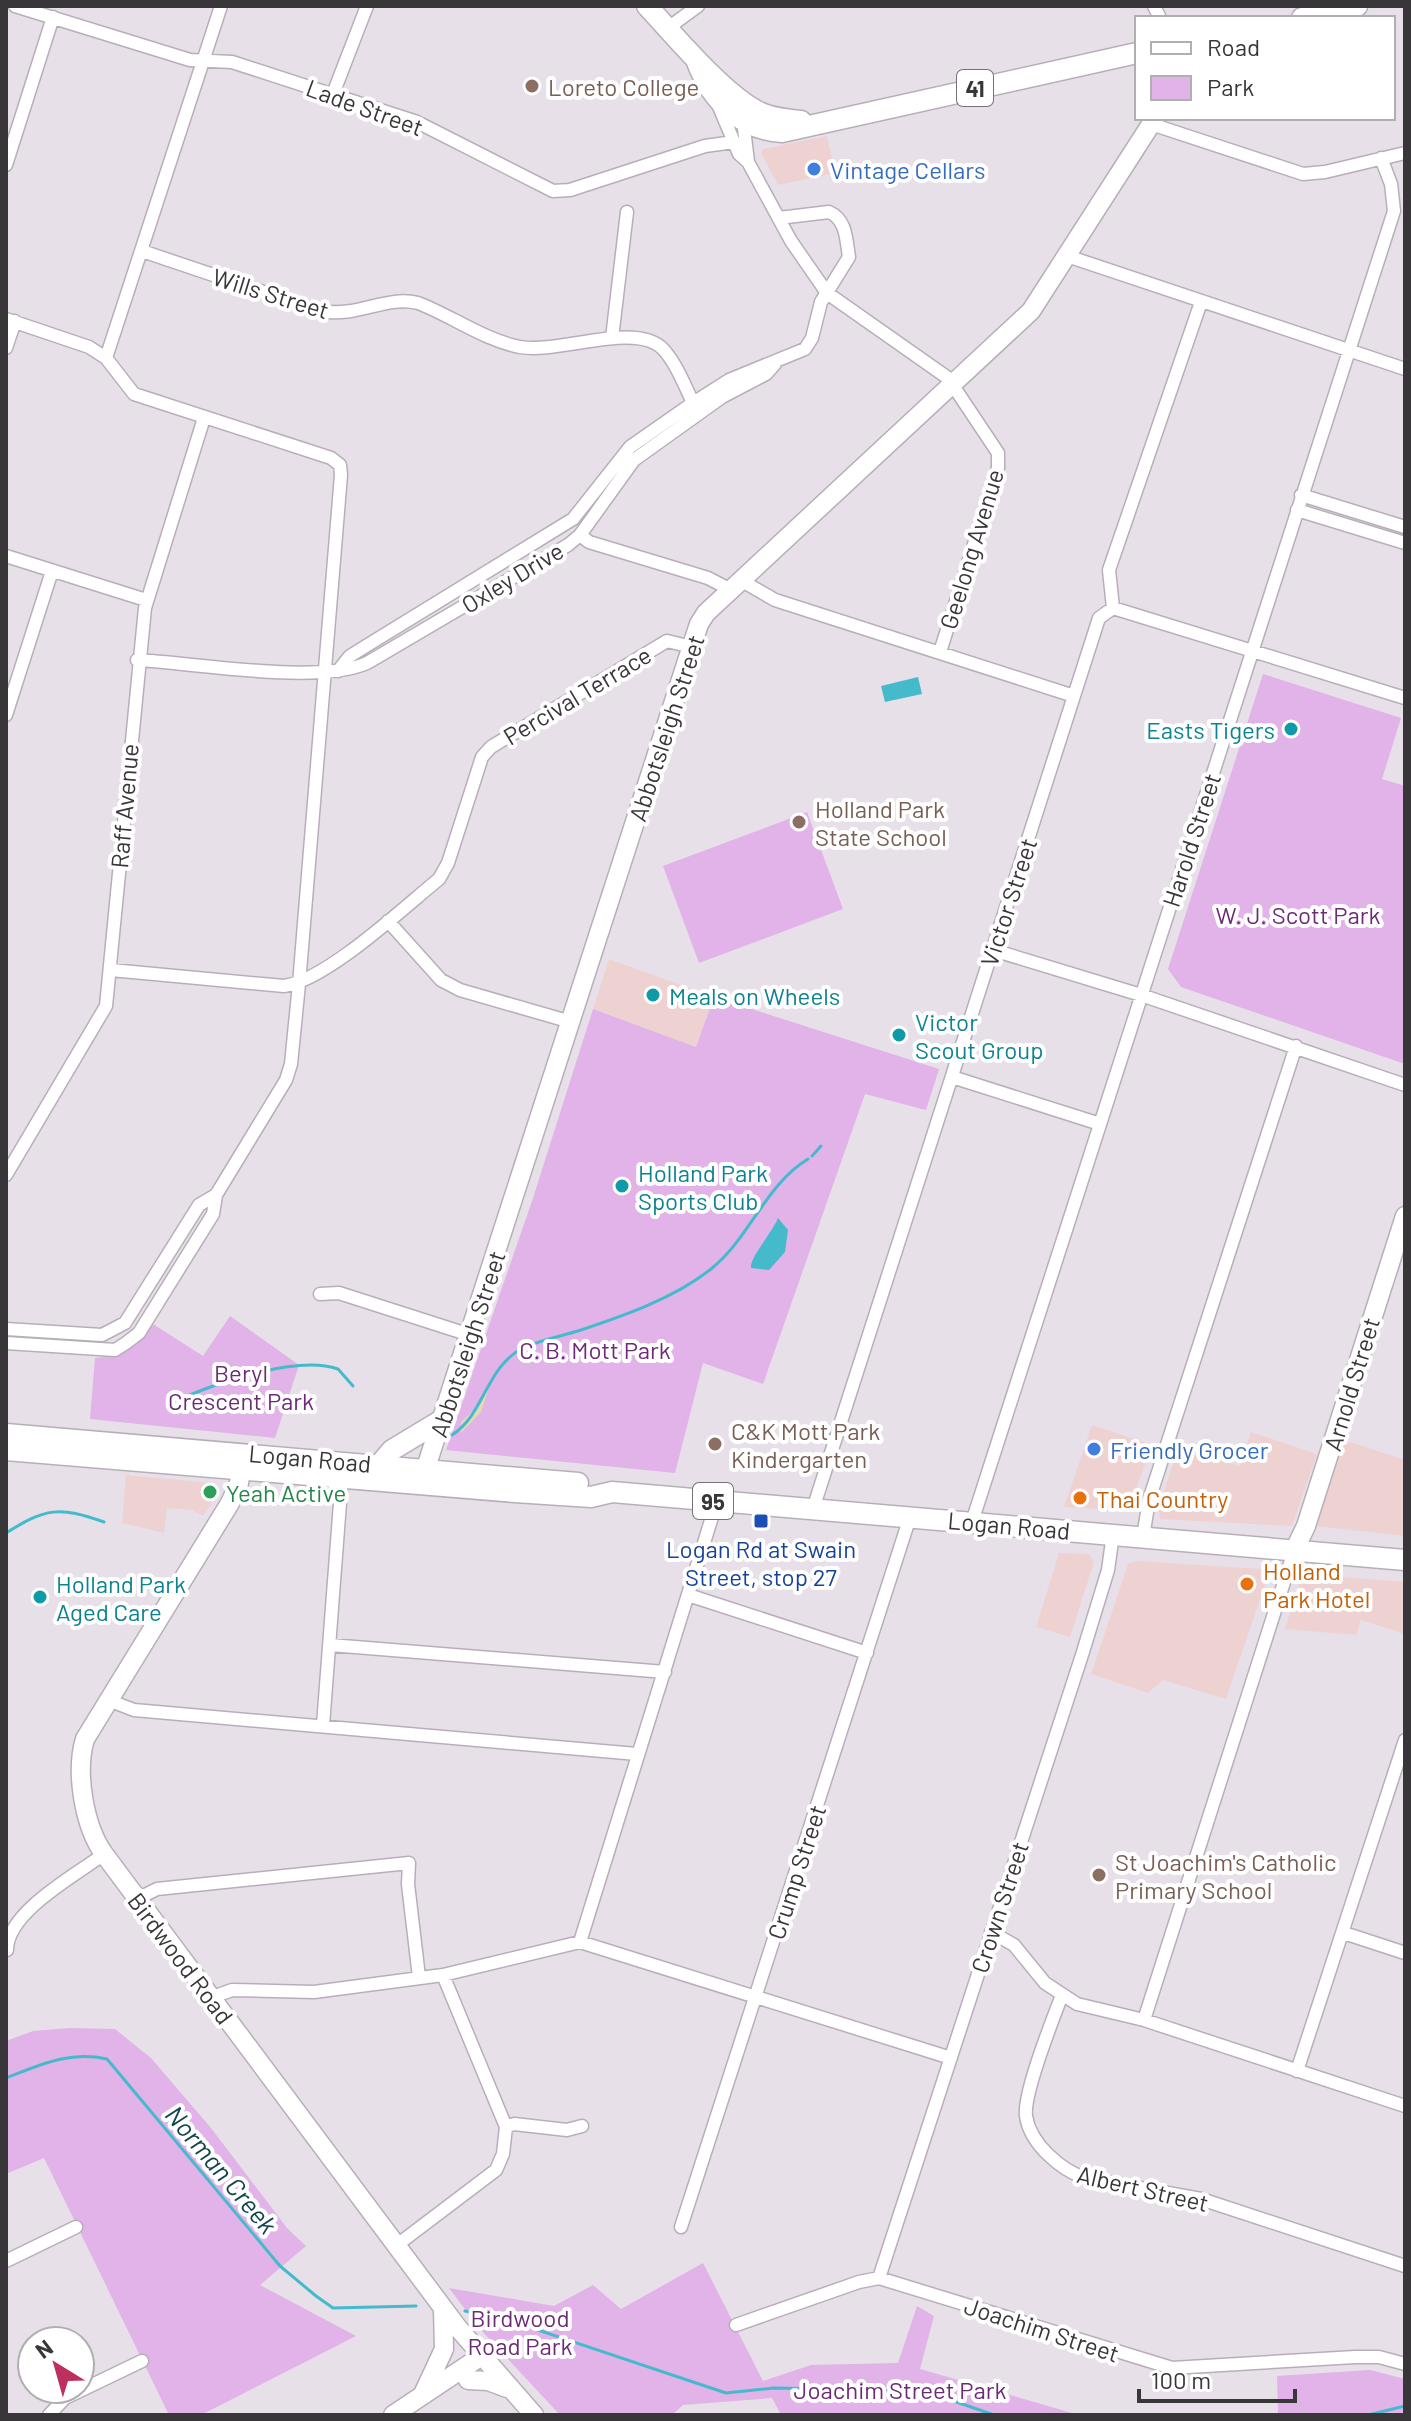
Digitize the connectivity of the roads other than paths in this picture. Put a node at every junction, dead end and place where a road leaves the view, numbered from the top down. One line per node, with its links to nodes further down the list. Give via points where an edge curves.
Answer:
1 (15, 6): 8 (street, Lade Street)
2 (221, 6): 11 (street)
3 (367, 6): 13 (street)
4 (647, 6): 9 (main road, 41)
5 (698, 6): 9 (street)
6 (1348, 7): 7 (main road)
7 (1310, 16)
8 (53, 17): 11 (street, Lade Street); 20 (street)
9 (668, 28): 12 (main road, 41)
10 (1135, 53): 16 (main road, 41)
11 (203, 61): 13 (street, Lade Street, via 226,60); 23 (street)
12 (697, 62): 14 (main road, 41); 17 (main road, 41)
13 (333, 94): 17 (street, Lade Street, via 417,122 553,191 570,190)
14 (741, 101): 16 (main road, 41, via 767,116); 17 (street, Geelong Avenue)
15 (1153, 121): 19 (street, via 1303,174); 24 (street, Abbotsleigh Street)
16 (813, 122): 17 (main road, 41, via 782,132)
17 (738, 134): 22 (street, Geelong Avenue)
18 (1405, 153): 19 (street)
19 (1381, 158): 30 (street, Harold Street, via 1394,211)
20 (6, 165)
21 (627, 212): 28 (street)
22 (779, 218): 25 (street, Geelong Avenue); 25 (street, Oxley Drive, via 829,212 841,221 849,257)
23 (142, 251): 28 (street, Wills Street, via 341,315 407,300 521,347 572,346); 31 (street)
24 (1067, 256): 26 (street); 34 (street, Abbotsleigh Street, via 1031,311)
25 (827, 293): 32 (street, Oxley Drive, via 805,349); 34 (street, Geelong Avenue)
26 (1201, 302): 30 (street); 46 (street, via 1109,570)
27 (10, 320): 29 (street); 31 (street)
28 (612, 338): 35 (street, Wills Street, via 650,341 663,350)
29 (6, 348)
30 (1349, 351): 33 (street); 37 (street, Harold Street)
31 (106, 358): 36 (street, via 134,394)
32 (775, 364): 35 (street, Oxley Drive, via 729,380); 40 (street, Oxley Drive, via 634,460)
33 (1405, 369)
34 (954, 386): 44 (street, Abbotsleigh Street); 49 (street, Geelong Avenue, via 990,436 998,468)
35 (693, 403): 51 (street, Oxley Drive, via 630,447 573,519)
36 (204, 418): 45 (street, Raff Avenue); 51 (street, via 340,465)
37 (1301, 495): 38 (street, Harold Street); 39 (street)
38 (1297, 510): 41 (street); 48 (street, Harold Street)
39 (1405, 527)
40 (580, 535): 44 (street); 51 (street, Oxley Drive, via 367,663)
41 (1405, 543)
42 (6, 556): 43 (street)
43 (52, 571): 45 (street); 54 (street)
44 (736, 585): 47 (street, Abbotsleigh Street, via 706,613); 49 (street)
45 (146, 600): 50 (street, Raff Avenue)
46 (1113, 608): 48 (street); 52 (street, Victor Street, via 1099,618)
47 (692, 647): 55 (street, Percival Terrace, via 667,641 491,747 482,757 439,879); 60 (street, Abbotsleigh Street)
48 (1252, 651): 53 (street); 59 (street, Harold Street)
49 (940, 652): 52 (street)
50 (137, 660): 51 (street, Oxley Drive); 57 (street, Raff Avenue)
51 (331, 672): 58 (street)
52 (1074, 696): 56 (street, Victor Street)
53 (1405, 698)
54 (6, 715)
55 (388, 921): 58 (street, Percival Terrace); 60 (street, via 441,980)
56 (993, 950): 59 (street); 62 (street, Victor Street)
57 (111, 970): 58 (street); 65 (street, Raff Avenue, via 106,1006 96,1028)
58 (299, 984): 66 (street, via 286,1080)
59 (1141, 995): 61 (street); 64 (street, Harold Street)
60 (571, 1022): 70 (street, Abbotsleigh Street)
61 (1296, 1046): 63 (street); 84 (street, via 1149,1500)
62 (952, 1077): 64 (street); 80 (street, Victor Street)
63 (1405, 1085)
64 (1100, 1124): 82 (street, Harold Street)
65 (6, 1175)
66 (216, 1195): 69 (street, via 199,1205 125,1323 112,1332); 71 (street, via 213,1214 139,1333 126,1343 115,1350)
67 (1405, 1216): 85 (street, Arnold Street)
68 (320, 1294): 70 (street, via 339,1293)
69 (6, 1329)
70 (470, 1335): 72 (street, Abbotsleigh Street)
71 (6, 1343)
72 (440, 1421): 76 (main road, via 392,1450); 77 (street, Abbotsleigh Street)
73 (6, 1434): 75 (main road, Logan Road / 95)
74 (6, 1450): 75 (main road, Logan Road / 95)
75 (242, 1461): 76 (main road, Logan Road / 95); 78 (main road, Logan Road / 95); 91 (street, Birdwood Road, via 230,1503)
76 (380, 1464): 77 (main road, Logan Road / 95)
77 (423, 1476): 78 (main road, Logan Road / 95); 79 (main road, Logan Road / 95, via 593,1484 612,1492)
78 (342, 1477): 88 (street)
79 (717, 1501): 80 (main road, Logan Road / 95); 87 (street)
80 (813, 1509): 81 (main road, Logan Road / 95)
81 (910, 1517): 82 (main road, Logan Road / 95); 89 (street, Crump Street)
82 (972, 1522): 83 (main road, Logan Road / 95)
83 (1113, 1534): 84 (main road, Logan Road / 95); 97 (street, Crown Street, via 1108,1570)
84 (1143, 1537): 85 (main road, Logan Road / 95)
85 (1294, 1551): 86 (main road, Logan Road / 95); 107 (street)
86 (1405, 1560)
87 (688, 1595): 89 (street); 90 (street)
88 (330, 1645): 90 (street); 92 (street)
89 (867, 1653): 106 (street, Crump Street)
90 (665, 1672): 94 (street)
91 (108, 1700): 92 (street, via 134,1710); 95 (street, Birdwood Road, via 85,1739 80,1761 92,1829)
92 (323, 1725): 94 (street)
93 (1405, 1740): 98 (street)
94 (637, 1754): 99 (street)
95 (104, 1854): 96 (street, Birdwood Road); 100 (street, via 22,1916)
96 (137, 1899): 103 (street, via 157,1889 409,1863); 105 (street, Birdwood Road)
97 (991, 1932): 104 (street, via 1014,1945); 108 (street, Crown Street)
98 (1344, 1933): 101 (street); 109 (street)
99 (580, 1942): 102 (street); 106 (street)
100 (7, 1950)
101 (1405, 1953)
102 (443, 1975): 103 (street); 112 (street)
103 (419, 1977): 105 (street, via 314,1992 232,1990)
104 (1062, 1995): 107 (street, via 1077,2004); 117 (street, Albert Street, via 1028,2095 1026,2117 1056,2163 1085,2178 1201,2199)
105 (210, 1998): 115 (street, Birdwood Road)
106 (756, 2000): 108 (street); 114 (street, Crump Street)
107 (1144, 2020): 109 (street)
108 (951, 2058): 118 (street, Crown Street)
109 (1297, 2071): 110 (street)
110 (1405, 2106)
111 (582, 2126): 112 (street)
112 (506, 2127): 115 (street, via 496,2170)
113 (76, 2227): 116 (street)
114 (681, 2227)
115 (397, 2245): 119 (street, Birdwood Road)
116 (6, 2261)
117 (1405, 2266)
118 (879, 2278): 120 (street); 123 (street, Joachim Street, via 1172,2368 1367,2357)
119 (448, 2319): 122 (street, Birdwood Road); 126 (street, via 443,2354)
120 (736, 2325)
121 (142, 2361): 127 (street, via 65,2398)
122 (484, 2361): 124 (street); 125 (street, Birdwood Road); 126 (street)
123 (1405, 2364)
124 (468, 2380): 125 (street); 126 (street, via 426,2403)
125 (511, 2390): 129 (street, Birdwood Road)
126 (416, 2401): 128 (street)
127 (49, 2415)
128 (393, 2415)
129 (534, 2415)

